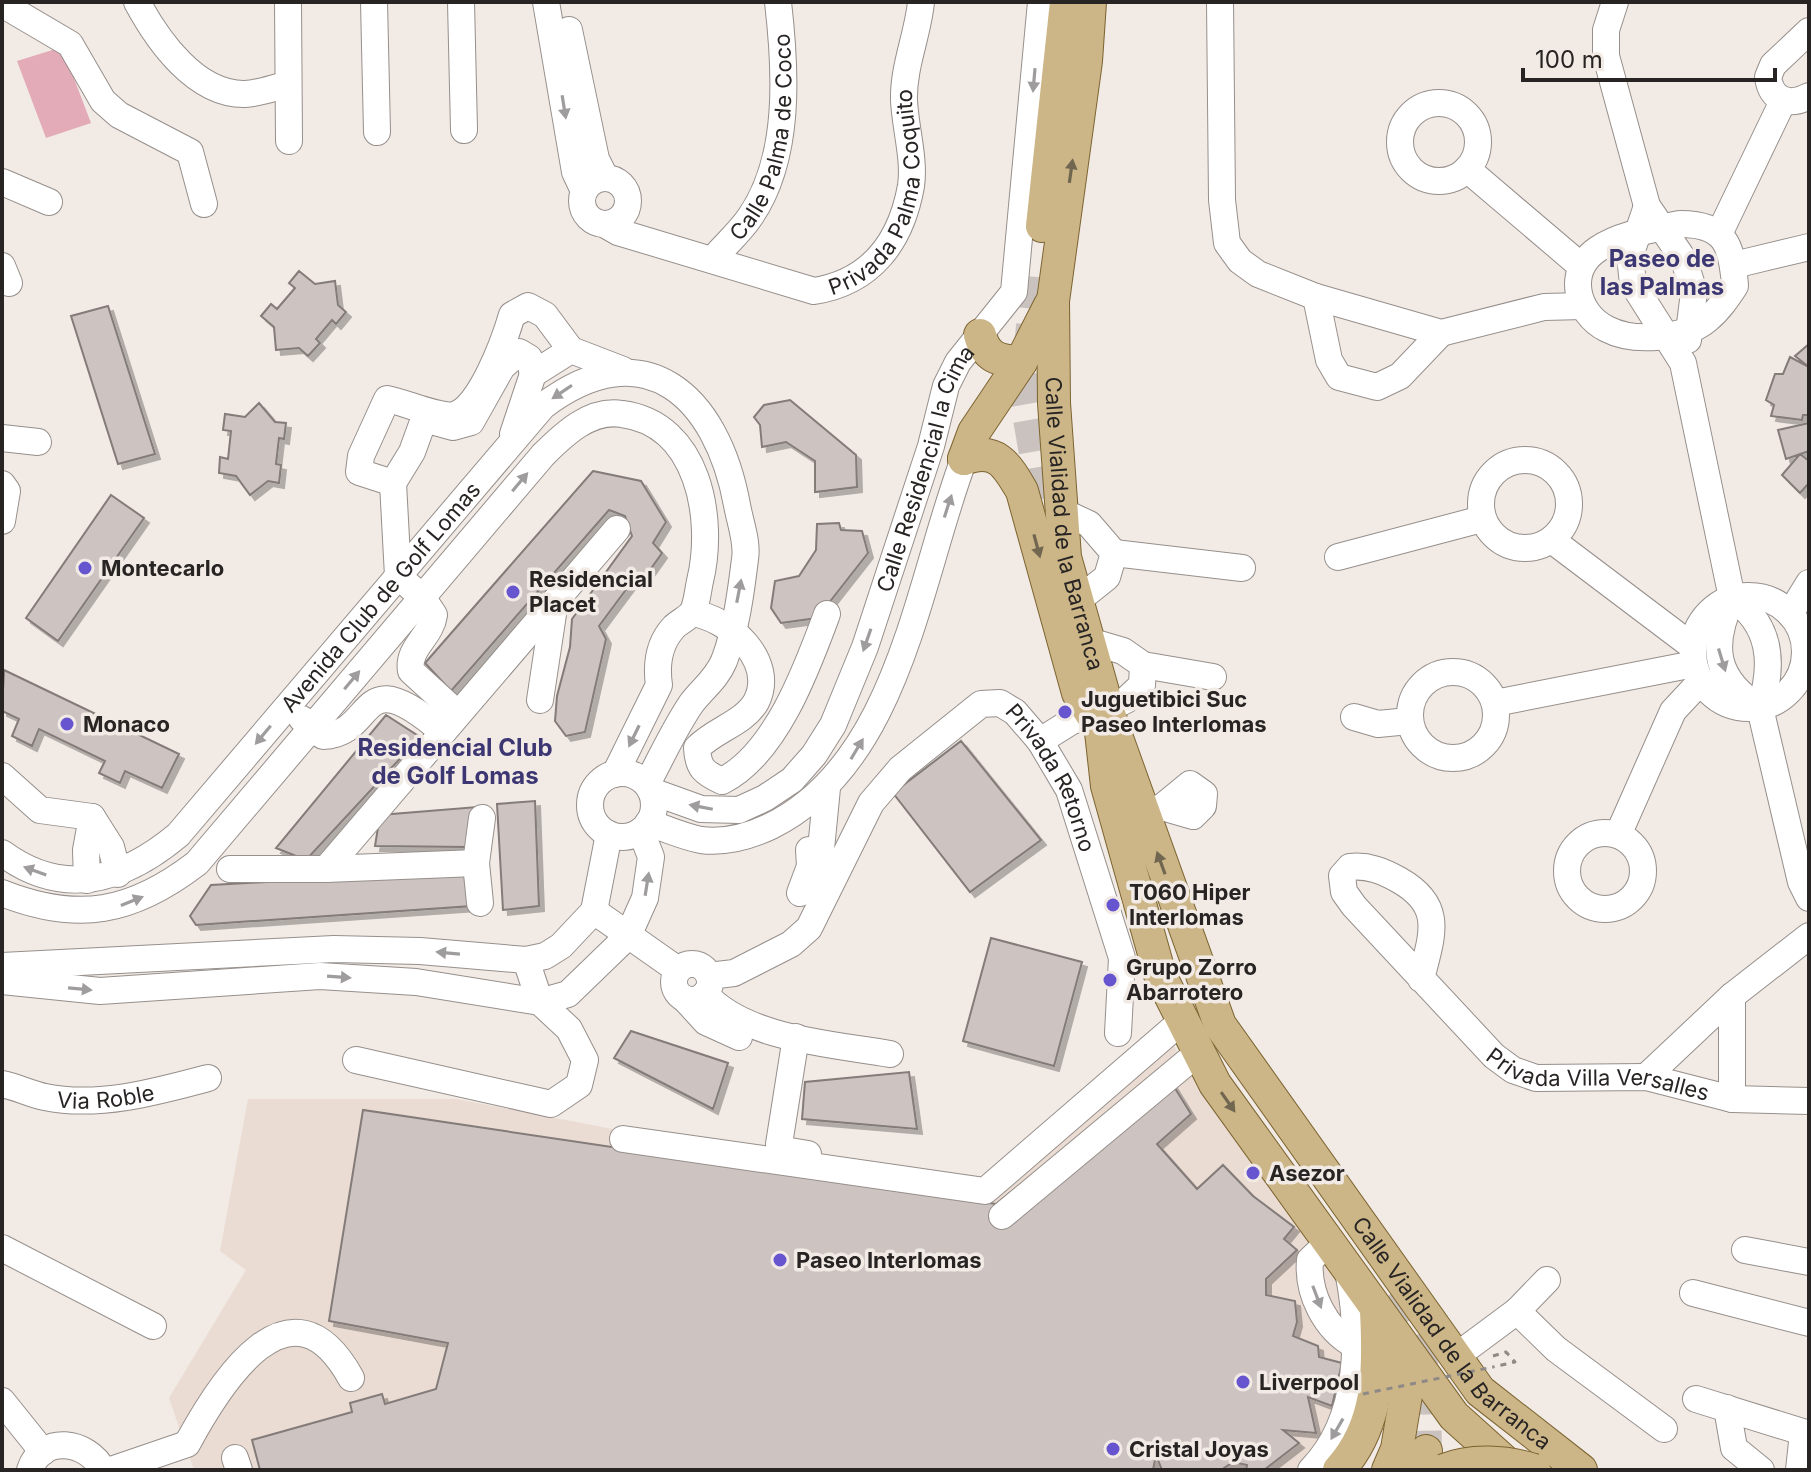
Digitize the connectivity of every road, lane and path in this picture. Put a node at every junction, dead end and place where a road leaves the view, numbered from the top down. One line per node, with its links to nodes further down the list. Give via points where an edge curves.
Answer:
1 (137, 2): 16 (street, via 170,52 197,77 243,94)
2 (288, 2): 16 (street)
3 (374, 2): 19 (street)
4 (461, 2): 18 (street)
5 (546, 2): 23 (street, one-way to 23, via 575,172)
6 (564, 2): 23 (street, via 596,159)
7 (778, 2): 32 (street, Calle Palma de Coco, via 780,140 771,178 750,218)
8 (921, 2): 32 (street, Privada Palma Coquito, via 904,97 911,185 879,260 861,277 814,291)
9 (1041, 2): 40 (street, Calle Residencial la Cima, one-way to 40, via 1014,292)
10 (1066, 2): 35 (main road, Calle Vialidad de la Barranca)
11 (1090, 2): 35 (main road, Calle Vialidad de la Barranca, one-way to 11, via 1086,61)
12 (1220, 2): 36 (street, via 1227,243 1258,274)
13 (1615, 2): 27 (street, via 1606,30 1606,56)
14 (2, 4): 25 (street, via 70,44 103,101 119,115 190,152)
15 (1809, 31): 17 (street, via 1773,65 1768,77 1773,94)
16 (288, 84): 20 (street)
17 (1796, 99): 29 (street)
18 (464, 130)
19 (377, 132)
20 (289, 141)
21 (1467, 169): 34 (street)
22 (2, 182): 24 (street)
23 (594, 184): 26 (street, via 618,181); 28 (street, via 581,202 593,221)
24 (49, 202)
25 (204, 204)
26 (628, 204): 28 (street, via 624,214); 30 (street, via 635,224)
27 (1649, 222): 29 (street, via 1701,224); 34 (street, via 1596,250); 38 (street, via 1684,260 1694,292); 41 (street, via 1630,256 1633,284)
28 (604, 224): 30 (street, Privada Palma Coquito)
29 (1720, 232): 33 (street)
30 (653, 241): 32 (street, Privada Palma Coquito)
31 (1809, 247): 33 (street)
32 (713, 259)
33 (1734, 265): 38 (street, via 1735,286 1706,321)
34 (1581, 266): 37 (street, via 1577,278)
35 (1045, 289): 43 (main road); 56 (main road, Calle Vialidad de la Barranca)
36 (1316, 297): 39 (street); 39 (street, via 1329,360 1339,377 1377,387 1400,376)
37 (1583, 306): 39 (street, via 1544,307); 41 (street, via 1607,330)
38 (1690, 329): 41 (street); 44 (street)
39 (1441, 333)
40 (980, 335): 43 (main road, via 993,358); 95 (street, Calle Residencial la Cima, one-way to 95, via 946,386 865,647 833,725 814,755 792,780 739,810 701,809)
41 (1663, 335): 44 (street)
42 (571, 350): 45 (street); 46 (street); 47 (street, via 545,315 528,306 512,315 505,339 466,410 451,416)
43 (1021, 362): 51 (main road, via 974,432)
44 (1683, 363): 67 (street)
45 (626, 371): 49 (street, Avenida Club de Golf Lomas, one-way to 49, via 594,375 567,388); 52 (street, Avenida Club de Golf Lomas, via 678,391 703,416 722,446)
46 (533, 374): 47 (street, via 529,358 519,352 502,367 471,422 453,427); 49 (street)
47 (425, 414): 53 (street, via 412,452); 53 (street, via 387,399 359,472)
48 (2, 438): 50 (street)
49 (511, 441): 64 (street, Avenida Club de Golf Lomas)
50 (38, 442)
51 (964, 459): 87 (main road, one-way to 87, via 990,454 1006,464 1022,491 1078,693); 96 (street, Calle Residencial la Cima, one-way to 51, via 855,755 901,653)
52 (733, 481): 55 (street); 72 (street, Avenida Club de Golf Lomas, one-way to 52, via 746,555)
53 (393, 483): 64 (street)
54 (2, 484): 58 (street, via 7,491)
55 (699, 488): 66 (street, Avenida Club de Golf Lomas, one-way to 55, via 543,455 593,417 618,413 664,429 679,444); 70 (street, Avenida Club de Golf Lomas, via 708,548)
56 (1061, 511): 61 (street, via 1089,524); 69 (main road, Calle Vialidad de la Barranca, via 1065,557)
57 (1482, 519): 60 (street, via 1494,537 1513,547 1534,549); 60 (street, via 1480,494 1491,472 1511,460 1536,461 1558,475 1569,497 1568,522); 62 (street)
58 (2, 521)
59 (617, 529): 68 (street)
60 (1553, 541): 77 (street)
61 (1114, 553): 63 (street); 69 (street, via 1107,577)
62 (1338, 557)
63 (1242, 568)
64 (398, 576): 66 (street); 84 (street, Avenida Club de Golf Lomas)
65 (1809, 583): 73 (street)
66 (422, 597): 89 (street, via 434,615 433,623 411,655 411,671); 90 (street, Avenida Club de Golf Lomas, one-way to 66)
67 (1732, 598): 73 (street, via 1759,597); 77 (street, via 1702,618); 85 (street, via 1763,629 1769,658); 85 (street, one-way to 85, via 1719,626 1717,656 1736,693)
68 (555, 601): 81 (street); 89 (street)
69 (1077, 601): 75 (main road, Calle Vialidad de la Barranca)
70 (692, 613): 72 (street, via 714,618); 80 (street, via 666,637 658,660)
71 (827, 614): 74 (street)
72 (732, 631): 74 (street, via 751,648 760,677 757,701 697,748 698,764 722,781 738,773 775,733); 76 (street, Avenida Club de Golf Lomas)
73 (1803, 642): 85 (street, via 1801,680 1789,695)
74 (816, 643): 76 (street, via 815,669 788,746 741,786 722,790 686,767 686,740 742,691 740,669)
75 (1086, 650): 78 (street, via 1123,651); 87 (main road, Calle Vialidad de la Barranca)
76 (724, 661): 82 (street, Avenida Club de Golf Lomas)
77 (1695, 664): 83 (street); 85 (street, via 1715,696 1733,706); 102 (street)
78 (1143, 665): 79 (street); 87 (street, via 1142,685)
79 (1213, 677)
80 (659, 685): 82 (street, via 673,699); 92 (street, one-way to 92)
81 (540, 700)
82 (693, 702): 95 (street, Avenida Club de Golf Lomas)
83 (1495, 703): 88 (street, via 1476,677 1444,672 1417,690); 88 (street, via 1490,738 1462,758 1427,751)
84 (288, 706): 90 (street); 108 (street, Avenida Club de Golf Lomas, one-way to 108, via 178,835 147,861)
85 (1760, 708): 112 (street)
86 (1354, 717): 88 (street, via 1378,724)
87 (1100, 718): 91 (street, via 1072,721); 97 (main road, Calle Vialidad de la Barranca); 124 (main road, Calle Vialidad de la Barranca, via 1107,786 1160,975)
88 (1409, 721)
89 (450, 723): 90 (street, via 393,699 367,705 333,735 323,736); 106 (street)
90 (312, 728): 110 (street, Avenida Club de Golf Lomas, one-way to 90, via 33,905 88,911 119,906 166,887 197,863)
91 (1040, 741): 107 (street, Privada Retorno, via 1015,712 1000,703 981,704 900,769); 125 (street, Privada Retorno, via 1069,790 1122,958)
92 (615, 774): 95 (street, via 632,775); 101 (street, via 597,786 591,798 594,819)
93 (2, 776): 98 (street, via 40,810)
94 (1190, 784): 97 (street, via 1204,794 1203,806 1193,816)
95 (649, 787): 100 (street, via 654,807)
96 (819, 795): 100 (street, Calle Residencial la Cima, via 748,838 701,840); 107 (street)
97 (1152, 810): 126 (main road, Calle Vialidad de la Barranca, one-way to 97, via 1216,1013)
98 (92, 817): 108 (street, via 111,847); 109 (street)
99 (482, 818): 104 (street)
100 (645, 827): 101 (street, via 626,837); 115 (street, one-way to 100, via 645,898 651,857)
101 (609, 834): 114 (street)
102 (1618, 835)
103 (2, 853): 109 (street, Avenida Club de Golf Lomas, one-way to 103, via 44,875)
104 (476, 863): 106 (street); 113 (street)
105 (230, 869): 106 (street)
106 (326, 869)
107 (822, 870): 111 (street); 121 (street, Privada Retorno, via 809,928 791,944 756,960 729,955)
108 (118, 874): 109 (street, Avenida Club de Golf Lomas)
109 (87, 880)
110 (2, 893)
111 (800, 893)
112 (1809, 898)
113 (480, 903)
114 (594, 911): 115 (street); 117 (street, via 561,946)
115 (628, 936): 121 (street); 123 (street, via 568,994)
116 (1809, 936): 122 (street)
117 (526, 960): 118 (street, one-way to 118, via 334,949); 123 (street)
118 (2, 966)
119 (1421, 979): 131 (street, Privada Villa Versalles, via 1513,1070 1536,1078)
120 (2, 981): 123 (street, one-way to 123, via 100,991 320,976 416,982)
121 (693, 981): 127 (street, via 731,1026)
122 (1732, 996): 131 (street); 134 (street)
123 (540, 1002): 130 (street, via 569,1029 585,1060 579,1085 551,1104)
124 (1183, 1020): 128 (main road, Calle Vialidad de la Barranca); 136 (street, via 985,1191)
125 (1118, 1033)
126 (1233, 1044): 146 (main road, via 1265,1109); 152 (main road, Calle Vialidad de la Barranca)
127 (794, 1045): 129 (street); 137 (street, via 779,1136 784,1150)
128 (1199, 1052): 138 (street); 139 (main road, Calle Vialidad de la Barranca, one-way to 139, via 1215,1084)
129 (890, 1054)
130 (356, 1060)
131 (1646, 1077): 134 (street, Privada Villa Versalles)
132 (208, 1078): 133 (street, Via Roble, via 153,1093 91,1100 45,1097)
133 (2, 1084)
134 (1732, 1099): 135 (street, Privada Villa Versalles)
135 (1809, 1101)
136 (623, 1139)
137 (916, 1170)
138 (1002, 1216)
139 (1328, 1243): 143 (main road, Calle Vialidad de la Barranca); 150 (street, one-way to 150, via 1310,1260 1309,1275 1329,1327)
140 (2, 1248): 149 (street)
141 (1745, 1250): 142 (street)
142 (1809, 1262)
143 (1348, 1271): 146 (main road, Calle Vialidad de la Barranca); 150 (street, via 1356,1313)
144 (1547, 1280): 147 (street)
145 (1693, 1293): 148 (street)
146 (1384, 1302): 161 (main road, Calle Vialidad de la Barranca, via 1454,1416); 167 (main road, via 1371,1414); 168 (main road, via 1406,1395)
147 (1517, 1311): 152 (street); 159 (street, via 1556,1349)
148 (1809, 1323)
149 (153, 1326)
150 (1354, 1345): 166 (street, one-way to 166, via 1346,1413)
151 (1506, 1352): 154 (path, bridge, via 1515,1362)
152 (1455, 1357): 158 (main road, Calle Vialidad de la Barranca, via 1480,1391)
153 (351, 1378): 165 (street, via 333,1350 314,1338 292,1333 270,1338 251,1350 211,1400 187,1444)
154 (1363, 1394)
155 (1696, 1399): 157 (street)
156 (2, 1401): 162 (street)
157 (1727, 1408): 160 (street); 172 (street, via 1734,1448)
158 (1504, 1410): 161 (main road, via 1482,1408 1472,1429); 171 (main road, Calle Vialidad de la Barranca)
159 (1664, 1429)
160 (1806, 1434): 173 (street)
161 (1478, 1439): 169 (main road, Calle Vialidad de la Barranca)
162 (36, 1461): 164 (street, via 56,1445 72,1444 86,1449)
163 (1429, 1464): 170 (main road, bridge, via 1513,1463)
164 (103, 1470)
165 (111, 1470)
166 (1311, 1470)
167 (1339, 1470)
168 (1388, 1470)
169 (1514, 1470)
170 (1534, 1470)
171 (1581, 1470)
172 (1761, 1470)
173 (1799, 1470)

